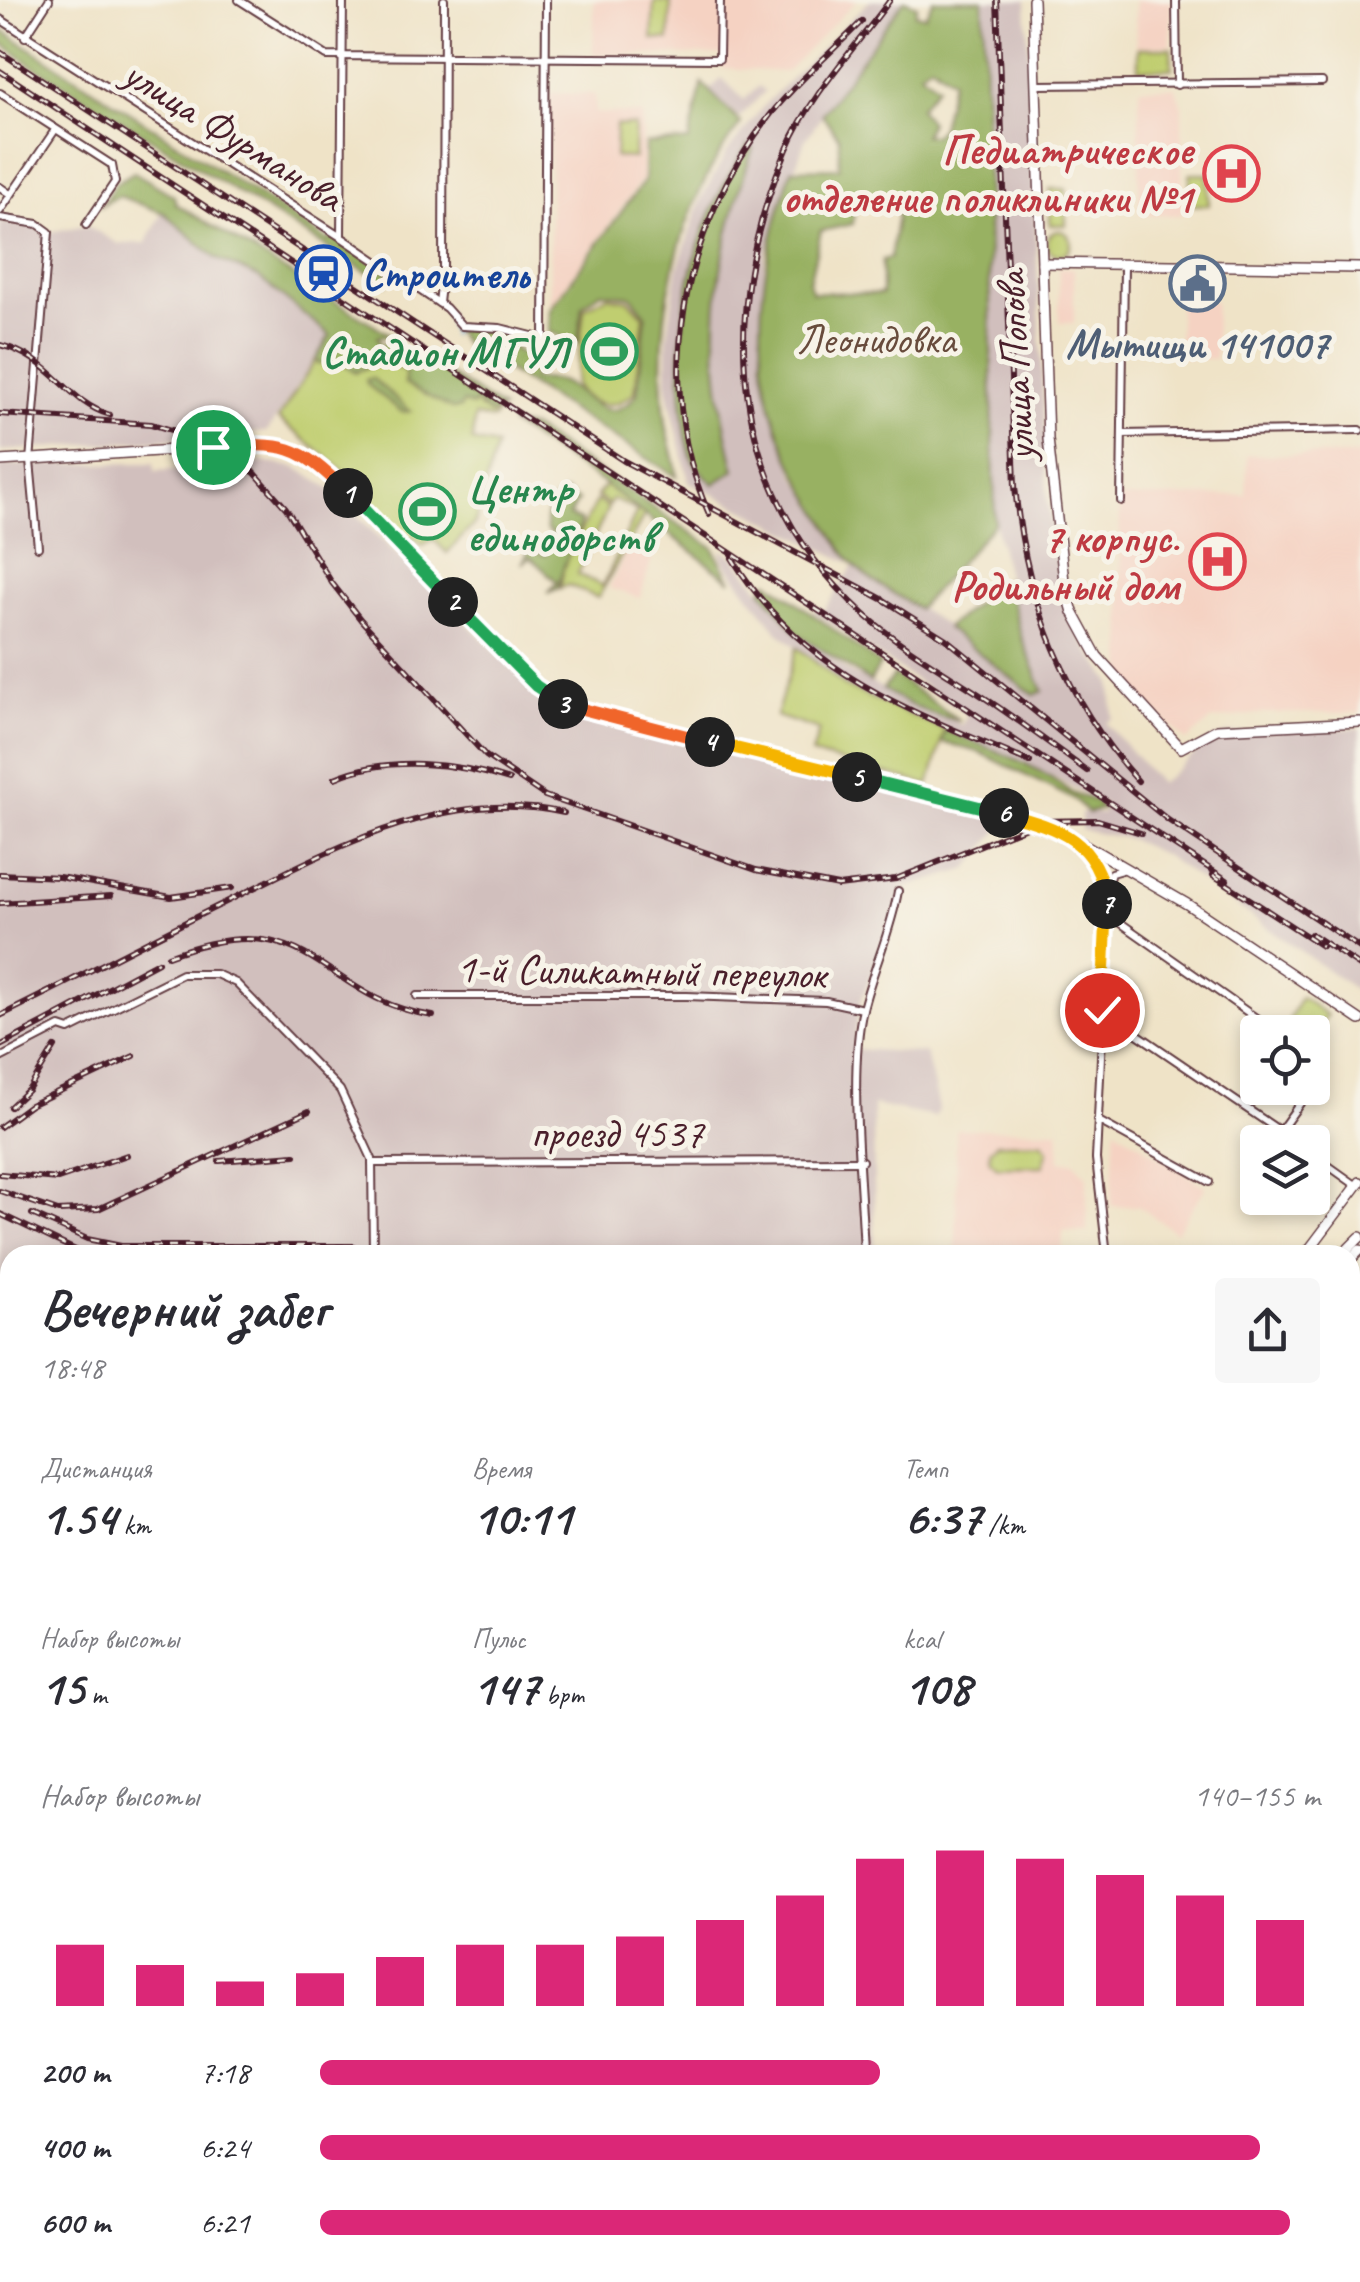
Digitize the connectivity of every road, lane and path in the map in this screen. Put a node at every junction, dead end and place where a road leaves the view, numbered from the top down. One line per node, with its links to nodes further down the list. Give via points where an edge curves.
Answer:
1 (49, 0): 10 (street)
2 (238, 0): 11 (street, via 327,56)
3 (343, 0): 11 (street)
4 (444, 0): 12 (street)
5 (546, 0): 13 (street)
6 (720, 0): 13 (street, via 719,59)
7 (1034, 0): 15 (street, улица Попова)
8 (1176, 0): 16 (street)
9 (0, 18): 10 (street, улица Фурманова)
10 (25, 37): 23 (street, улица Фурманова)
11 (343, 56): 12 (street); 23 (street)
12 (443, 56): 13 (street); 27 (street)
13 (547, 57): 27 (street, улица Фурманова, via 544,339 462,326)
14 (1322, 82): 16 (street)
15 (1037, 85): 16 (street); 24 (street, улица Попова)
16 (1177, 85)
17 (0, 93): 18 (street)
18 (55, 130): 20 (street); 22 (street, via 112,164 115,182)
19 (0, 187): 20 (street)
20 (10, 194): 21 (street)
21 (0, 214): 31 (street, via 49,232)
22 (86, 225)
23 (341, 237): 27 (street, улица Фурманова)
24 (1042, 263): 25 (street); 34 (street, улица Попова, via 1057,538 1072,612 1097,656 1182,748 1217,729)
25 (1124, 266): 26 (street); 29 (street)
26 (1360, 268)
27 (439, 303)
28 (1360, 430): 29 (street)
29 (1122, 434): 32 (street)
30 (0, 461): 31 (street)
31 (30, 461): 33 (street); 35 (street, via 286,446 322,467 536,686 562,704 973,804)
32 (1120, 501)
33 (38, 547)
34 (1360, 722)
35 (1081, 842): 36 (street); 38 (street)
36 (1109, 857): 37 (street); 38 (street)
37 (1130, 869): 40 (street, via 1112,873); 46 (street)
38 (1101, 875): 40 (street)
39 (898, 891): 43 (street)
40 (1105, 895): 41 (street)
41 (1108, 914): 44 (street); 45 (street)
42 (417, 996): 43 (street, 1-й Силикатный переулок, via 687,996 826,1001)
43 (863, 1009): 50 (street)
44 (1102, 1010): 48 (street); 49 (street)
45 (1252, 1015)
46 (1360, 1020)
47 (0, 1058): 51 (street, via 182,974 223,976 340,1090)
48 (1097, 1120): 53 (street); 57 (street)
49 (1273, 1125)
50 (862, 1161): 51 (street, проезд 4537); 56 (street)
51 (372, 1163): 55 (street)
52 (1330, 1166): 54 (street)
53 (1209, 1182)
54 (1358, 1184): 58 (street)
55 (372, 1245)
56 (864, 1245)
57 (1105, 1245)
58 (1313, 1245)

